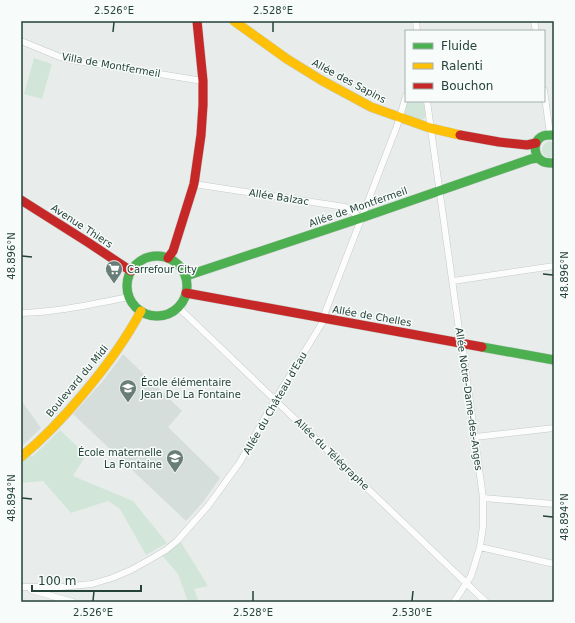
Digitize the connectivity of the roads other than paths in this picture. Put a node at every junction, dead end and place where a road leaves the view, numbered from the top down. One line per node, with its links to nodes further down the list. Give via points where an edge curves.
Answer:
1 (196, 21): 4 (main road)
2 (234, 21): 8 (main road, Allée des Sapins, via 321,80 371,107)
3 (21, 41): 4 (street, Villa de Montfermeil, via 72,60)
4 (203, 81): 14 (main road, via 201,134)
5 (545, 96): 10 (street)
6 (405, 99): 8 (street, Allée du Château d'Eau)
7 (427, 102): 9 (street, Allée Notre-Dame-des-Anges)
8 (399, 118): 9 (main road, Allée des Sapins); 17 (street, Allée du Château d'Eau)
9 (430, 128): 11 (main road, Allée des Sapins, via 499,142 527,145); 15 (street, Allée Notre-Dame-des-Anges)
10 (552, 134): 11 (main road, via 542,136)
11 (536, 143): 12 (main road)
12 (538, 158): 13 (main road, via 545,163); 15 (main road, Allée de Montfermeil)
13 (554, 163)
14 (194, 184): 17 (street, Allée Balzac, via 345,207); 18 (main road, via 173,251)
15 (440, 190): 17 (main road, Allée de Montfermeil); 22 (street, Allée Notre-Dame-des-Anges)
16 (21, 200): 20 (main road, Avenue Thiers)
17 (361, 218): 21 (main road, Allée de Montfermeil); 28 (street, Allée du Château d'Eau)
18 (168, 258): 20 (main road, via 148,257 141,260); 21 (main road, via 177,264)
19 (554, 266): 22 (street)
20 (131, 271): 24 (main road, via 127,288)
21 (186, 276): 23 (main road)
22 (453, 281): 29 (street, Allée Notre-Dame-des-Anges)
23 (186, 293): 25 (main road); 28 (main road, Allée de Chelles)
24 (129, 296): 26 (main road); 27 (street, via 83,306)
25 (178, 308): 26 (main road, via 162,316 152,316); 31 (street, Allée du Télégraphe)
26 (141, 311): 34 (main road, Boulevard du Midi, via 107,365 65,415)
27 (21, 313)
28 (324, 318): 29 (main road, Allée de Chelles); 31 (street, Allée du Château d'Eau)
29 (462, 344): 30 (main road, Allée de Chelles); 33 (street, Allée Notre-Dame-des-Anges)
30 (554, 360)
31 (275, 400): 39 (street, Allée du Télégraphe); 40 (street, Allée du Château d'Eau, via 240,462 210,504 166,550 131,570 92,584)
32 (554, 428): 33 (street)
33 (475, 437): 35 (street, Allée Notre-Dame-des-Anges)
34 (21, 457)
35 (483, 498): 36 (street); 37 (street, Allée Notre-Dame-des-Anges)
36 (554, 504)
37 (480, 547): 38 (street); 39 (street, Allée Notre-Dame-des-Anges)
38 (554, 564)
39 (466, 584): 42 (street, Allée Notre-Dame-des-Anges); 43 (street, Allée du Télégraphe)
40 (22, 587): 41 (street)
41 (70, 602)
42 (454, 602)
43 (486, 602)

